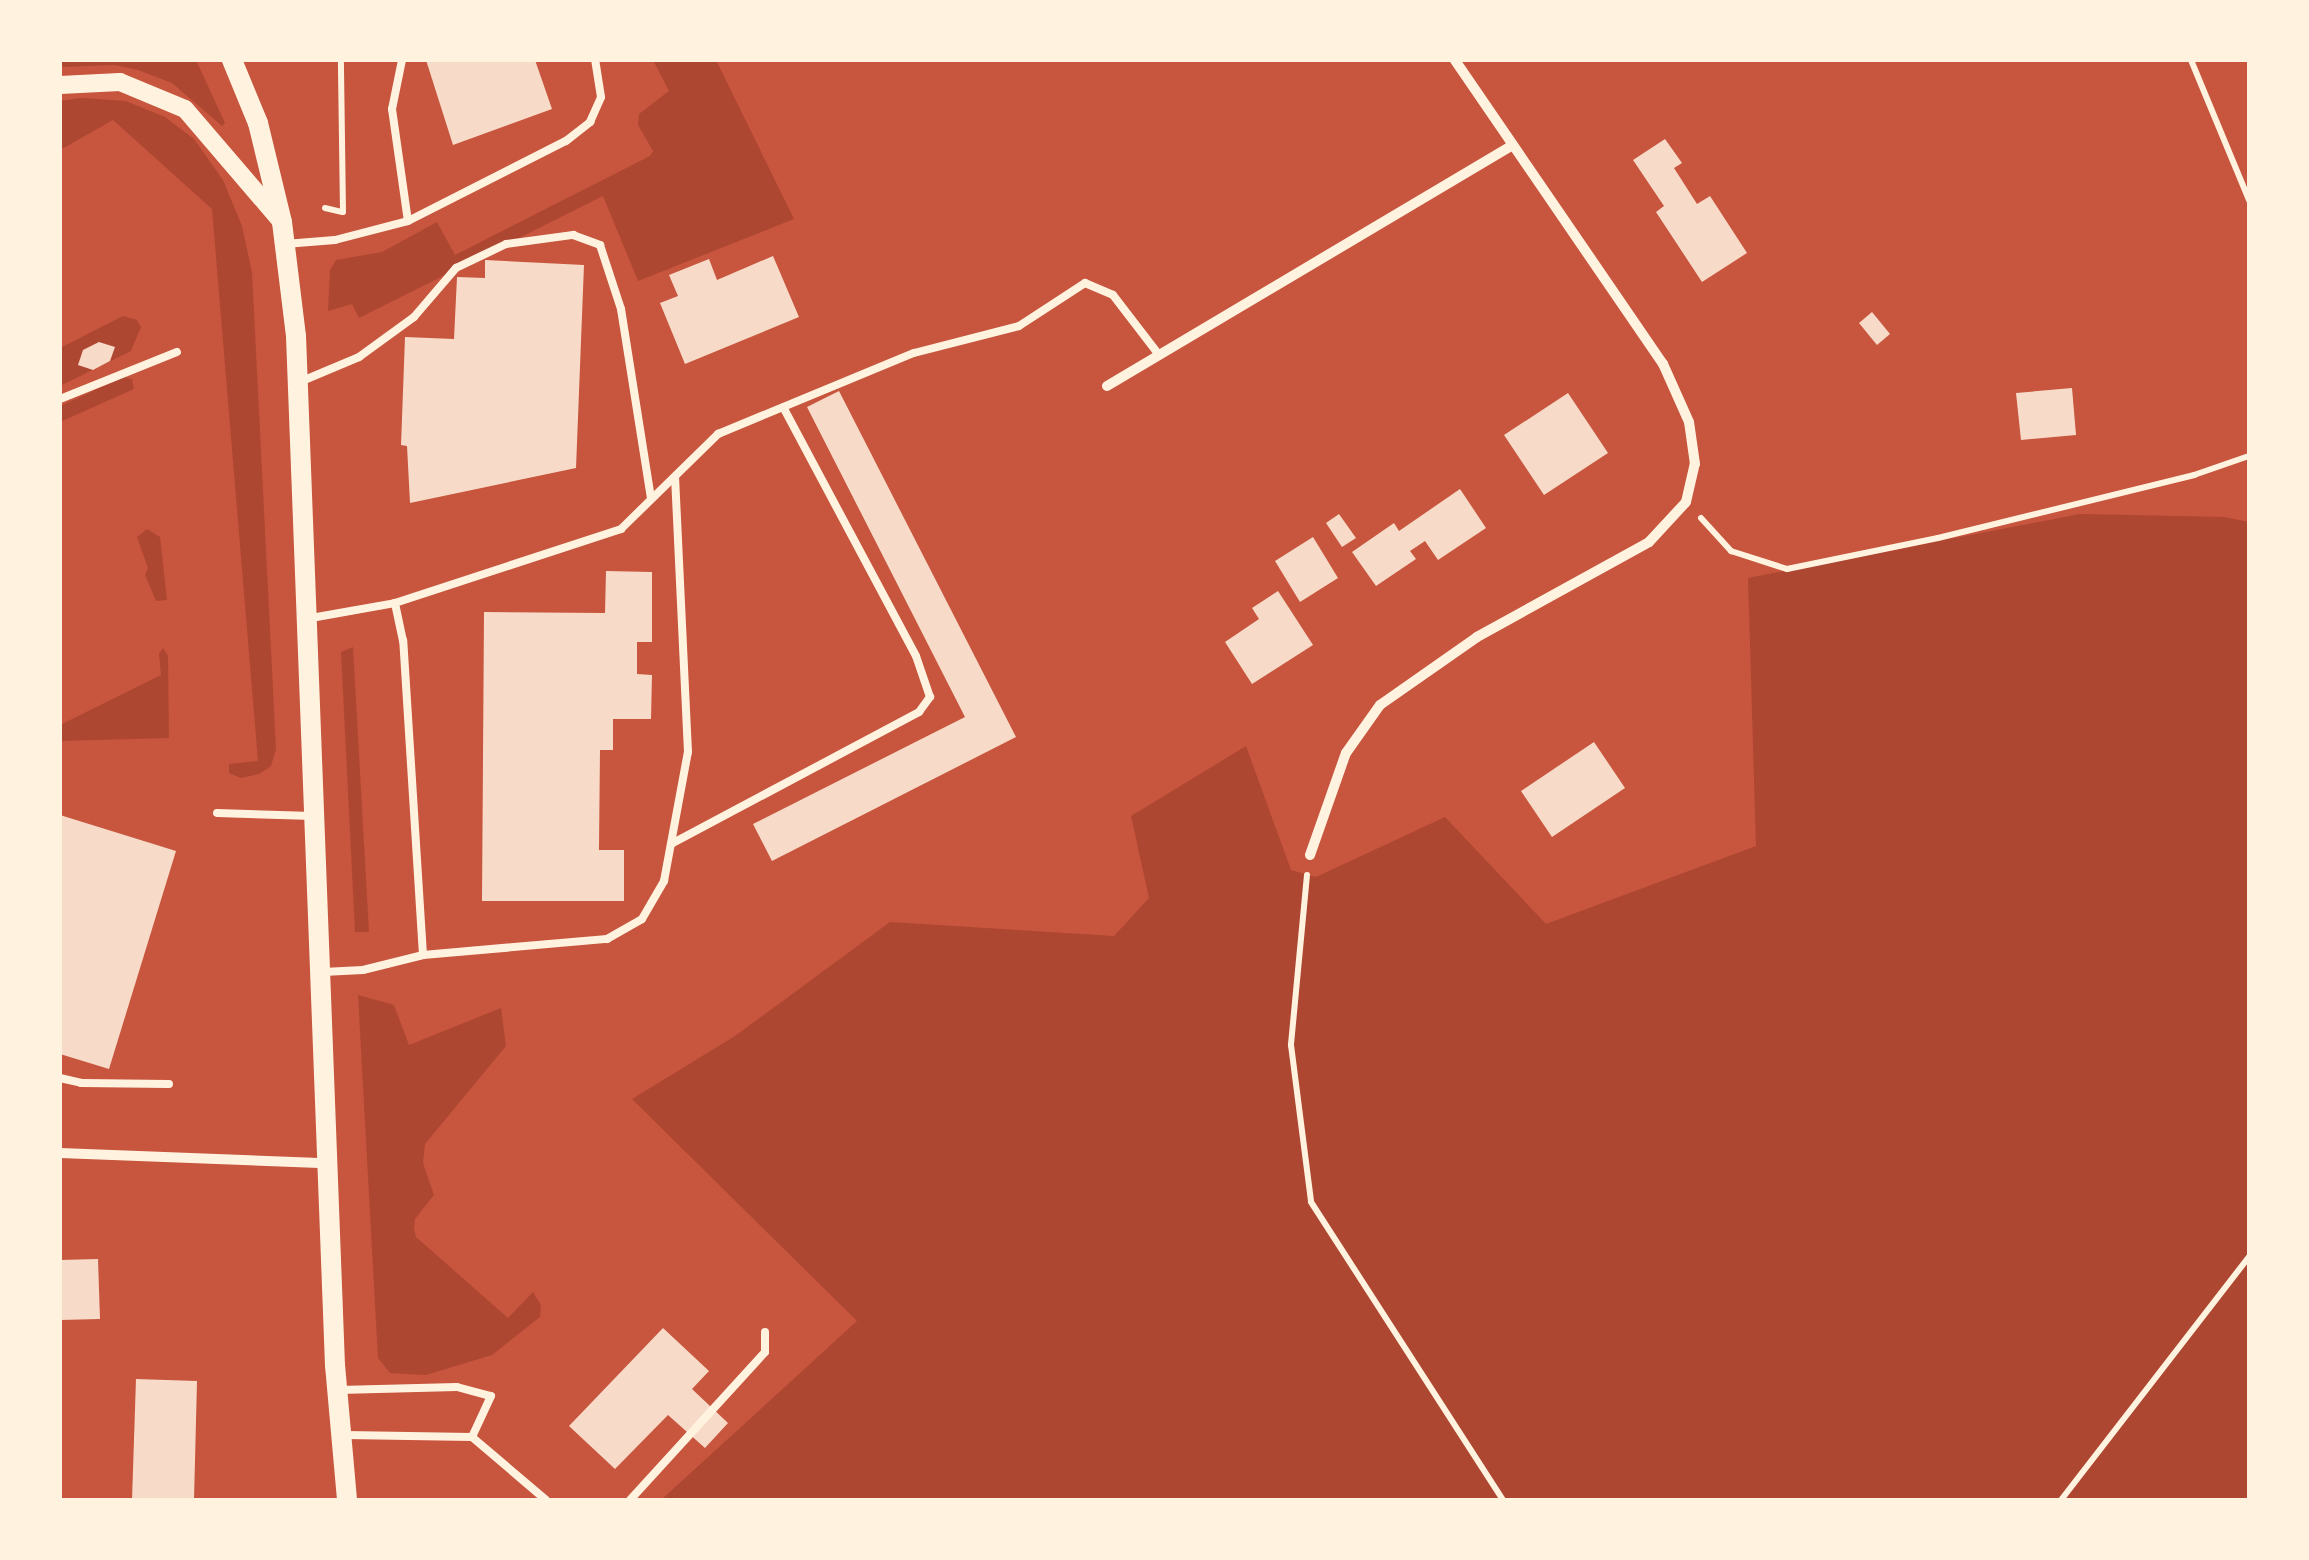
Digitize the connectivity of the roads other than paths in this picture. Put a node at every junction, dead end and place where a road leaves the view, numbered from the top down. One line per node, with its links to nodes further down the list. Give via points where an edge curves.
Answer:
1 (232, 60): 8 (main road, via 258,123)
2 (402, 60): 7 (lane, via 392,109)
3 (596, 60): 7 (lane, via 601,97 590,122 566,142)
4 (1456, 60): 6 (street)
5 (60, 86): 8 (street, via 120,82 185,109)
6 (1514, 145): 10 (street); 22 (street, via 1663,364 1689,422 1695,464 1686,502 1649,542 1477,637 1380,706 1346,753)
7 (408, 220): 8 (lane, via 334,240)
8 (284, 233): 11 (main road)
9 (177, 352): 13 (lane)
10 (1160, 355): 12 (street); 14 (lane, via 1113,295 1086,282 1019,326 914,353)
11 (298, 382): 16 (lane, via 359,357 414,317 456,268 506,244 574,235 600,246 620,309); 18 (main road)
12 (1108, 386)
13 (60, 400)
14 (783, 407): 15 (lane, via 718,434); 21 (lane, via 916,656 930,697 919,712)
15 (674, 476): 16 (lane); 21 (lane, via 688,752)
16 (651, 499): 17 (lane, via 621,529)
17 (395, 602): 18 (lane); 23 (lane)
18 (306, 618): 20 (main road)
19 (217, 812): 20 (lane)
20 (314, 816): 24 (main road)
21 (671, 844): 23 (lane, via 664,881 642,919 624,932 565,944)
22 (1310, 855)
23 (423, 954): 24 (lane, via 362,970)
24 (319, 972): 28 (main road)
25 (60, 1078): 26 (lane)
26 (169, 1084)
27 (60, 1154): 28 (street)
28 (326, 1163): 30 (main road)
29 (765, 1332): 35 (lane, via 764,1352)
30 (337, 1390): 31 (main road); 32 (lane, via 457,1387 492,1396)
31 (340, 1435): 32 (lane); 33 (main road)
32 (472, 1437): 34 (lane)
33 (347, 1500)
34 (546, 1500)
35 (630, 1500)

